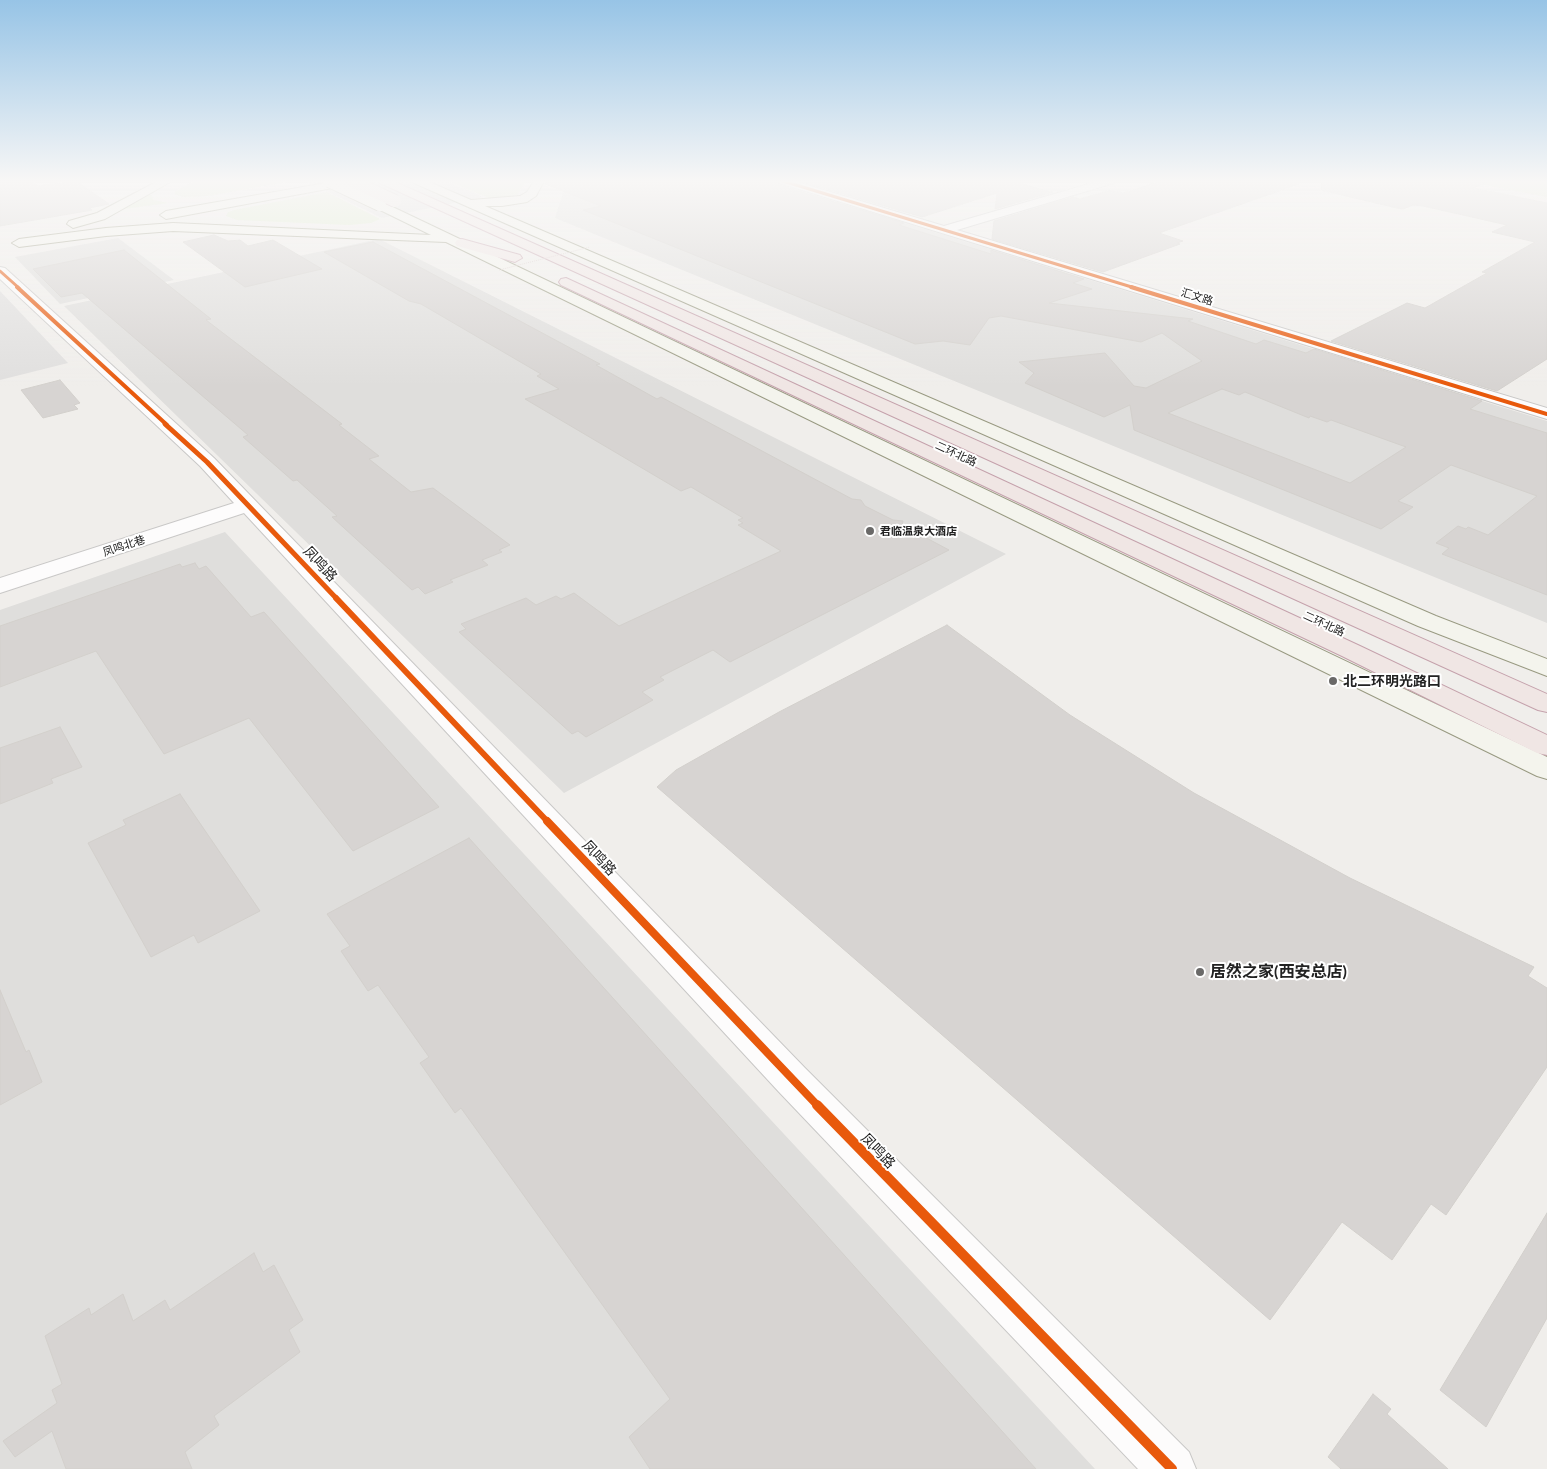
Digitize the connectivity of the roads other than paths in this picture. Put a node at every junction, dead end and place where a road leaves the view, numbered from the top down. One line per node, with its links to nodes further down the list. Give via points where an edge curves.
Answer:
1 (9, 250): 19 (street, 凤鸣路)
2 (476, 250): 27 (main road)
3 (485, 250): 10 (highway)
4 (501, 250): 10 (highway)
5 (526, 250): 13 (highway, 二环北路)
6 (534, 250): 12 (highway, 二环北路)
7 (558, 250): 11 (highway)
8 (589, 250): 22 (main road, via 1427,621)
9 (1009, 250): 14 (street, 汇文路)
10 (515, 258): 15 (highway)
11 (748, 334): 12 (highway); 20 (highway)
12 (801, 368): 17 (highway, 二环北路)
13 (867, 413): 15 (highway); 18 (highway, 二环北路)
14 (1547, 414)
15 (909, 444): 16 (highway)
16 (956, 466): 18 (highway); 26 (highway)
17 (1059, 484): 20 (highway); 24 (highway, 二环北路)
18 (1038, 491): 25 (highway, 二环北路)
19 (248, 505): 21 (street, 凤鸣北巷); 28 (street, 凤鸣路, via 792,1080)
20 (1156, 514): 23 (highway)
21 (0, 586)
22 (1547, 668)
23 (1547, 686)
24 (1547, 704)
25 (1547, 727)
26 (1547, 746)
27 (1547, 768)
28 (1172, 1469)

